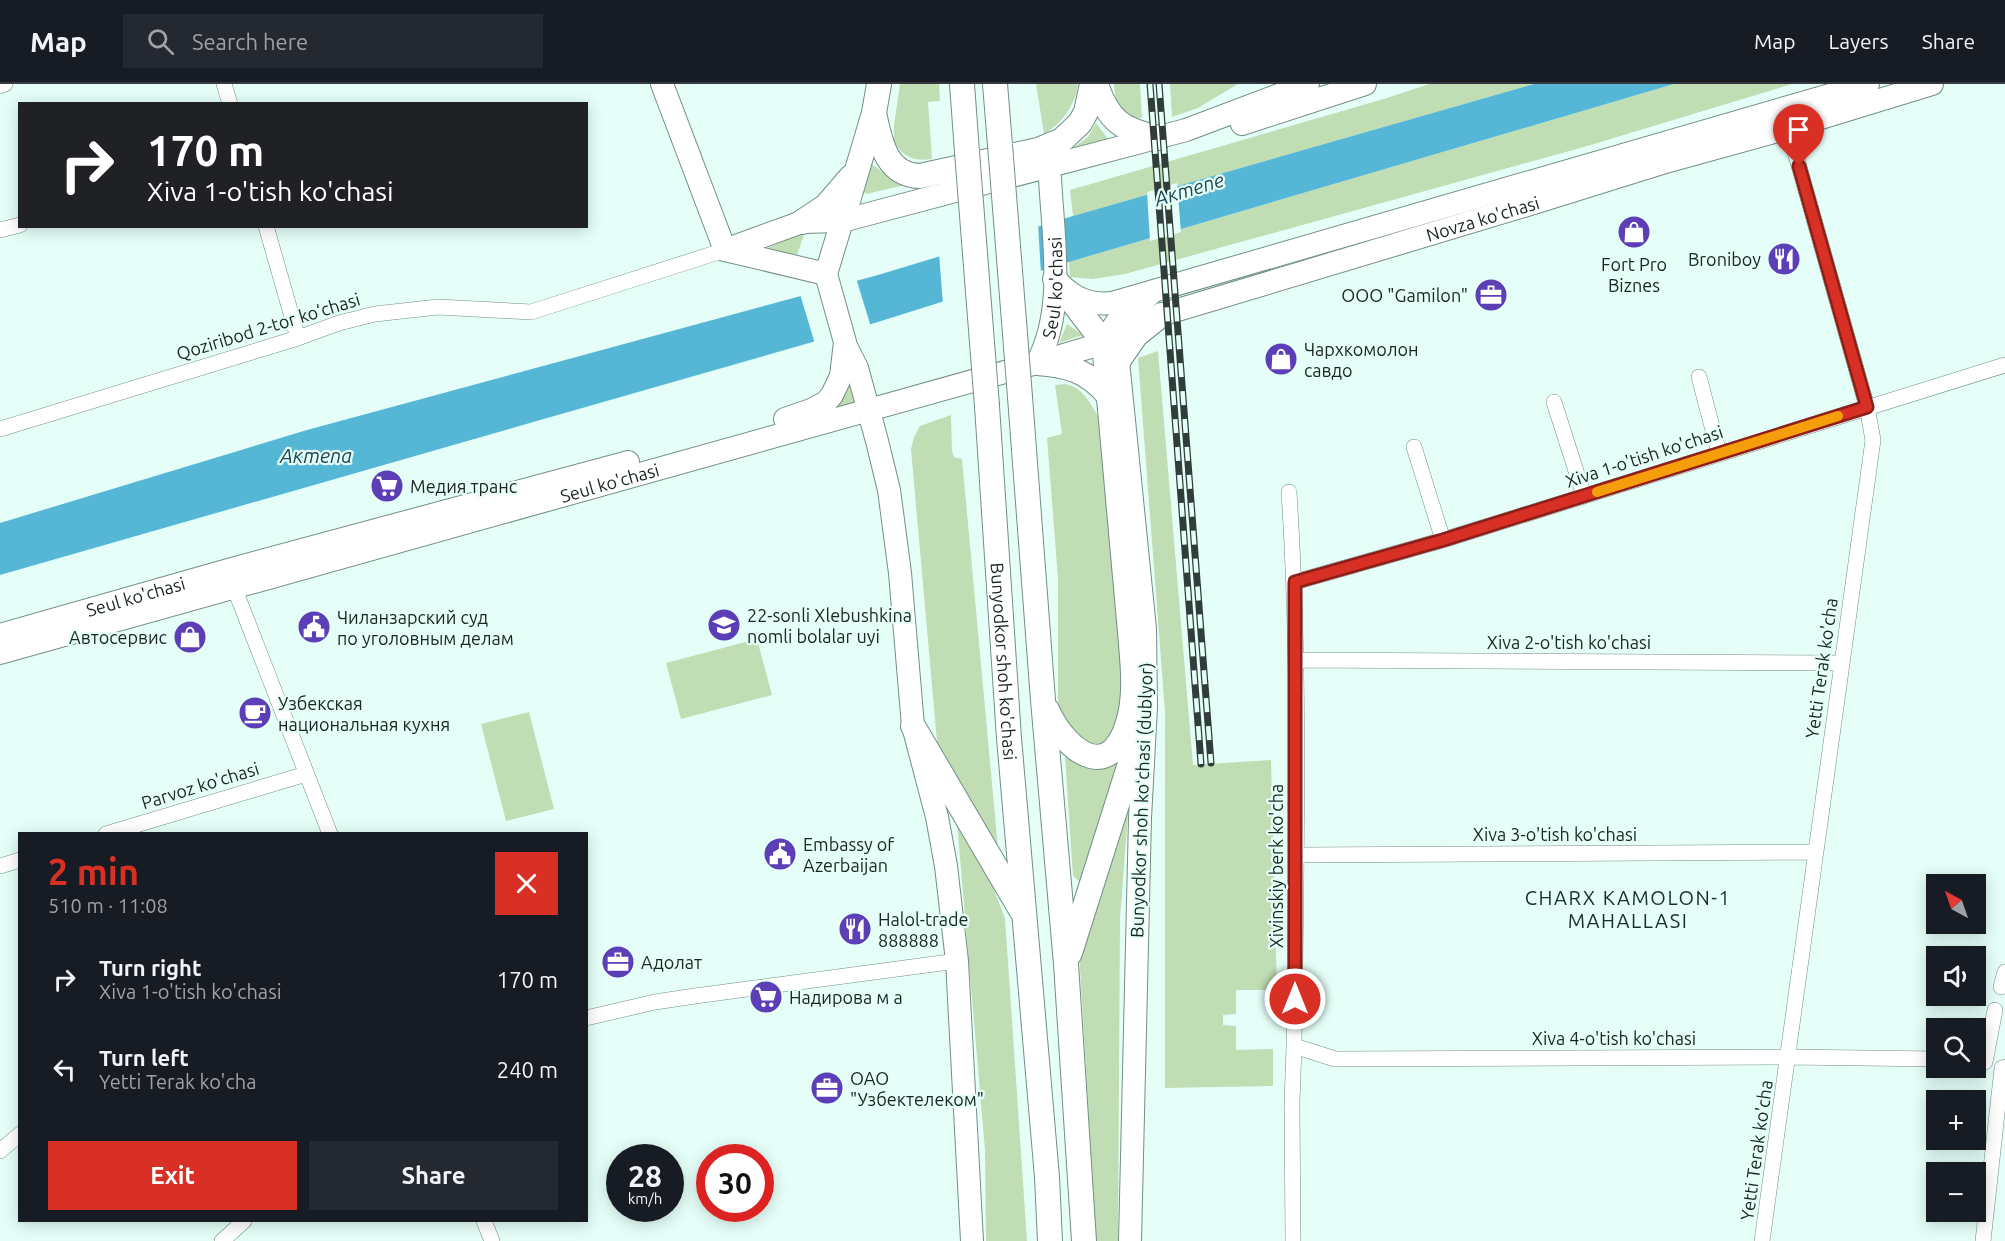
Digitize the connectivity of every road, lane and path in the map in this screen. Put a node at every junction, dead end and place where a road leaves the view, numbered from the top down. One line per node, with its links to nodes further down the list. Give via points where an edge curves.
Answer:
1 (5, 84): 12 (street)
2 (224, 84): 13 (street)
3 (662, 84): 24 (main road)
4 (879, 84): 14 (main road)
5 (962, 84): 65 (main road, Bunyodkor shoh ko'chasi, bridge, via 1009,738)
6 (995, 84): 55 (main road, Bunyodkor shoh ko'chasi, bridge)
7 (1094, 84): 14 (main road, via 1080,123 1062,140 1038,150 920,176 905,173 889,161); 16 (main road, via 1109,112 1123,126)
8 (1308, 84): 16 (main road)
9 (1365, 84): 18 (main road, via 1178,144)
10 (1868, 84): 15 (main road, Novza ko'chasi)
11 (1932, 84): 15 (main road, Novza ko'chasi)
12 (0, 86)
13 (229, 102)
14 (874, 113): 17 (main road)
15 (1786, 119): 27 (main road, Novza ko'chasi); 28 (main road, Novza ko'chasi, via 1538,202); 39 (street, Yetti Terak ko'cha)
16 (1159, 138): 18 (main road)
17 (860, 162): 19 (main road); 20 (main road, via 833,199)
18 (1045, 173): 19 (main road); 26 (main road, Seul ko'chasi, via 1051,203)
19 (842, 221): 20 (main road); 25 (main road)
20 (802, 222): 24 (main road)
21 (18, 226): 23 (street)
22 (267, 228): 29 (street)
23 (0, 230)
24 (725, 250): 25 (main road); 29 (street, Qoziribod 2-tor ko‘chasi, via 531,312 438,306 375,314)
25 (826, 274): 30 (main road, Seul ko'chasi)
26 (1055, 279): 27 (main road, Novza ko'chasi, via 1069,292 1091,303 1112,303); 31 (main road); 32 (main road, Seul ko'chasi, via 1052,324)
27 (1149, 294): 31 (main road, via 1122,316)
28 (1161, 315): 31 (main road)
29 (298, 338): 42 (street, Qoziribod 2-tor ko‘chasi)
30 (844, 342): 34 (main road); 49 (main road, Seul ko'chasi, via 837,387 826,402 811,410)
31 (1111, 352): 32 (main road); 36 (main road); 56 (main road, Bunyodkor shoh koʻchasi (dublyor), via 1145,629)
32 (1036, 363): 36 (main road, via 1082,372); 37 (main road, Seul ko'chasi)
33 (2005, 365): 39 (street, Xiva 1-o'tish ko'chasi)
34 (857, 368): 37 (main road, via 878,390); 40 (main road)
35 (1699, 377): 45 (street)
36 (1108, 395): 55 (main road, via 1131,652 1130,715 1118,744 1104,755 1094,757 1082,754 1065,740)
37 (902, 401): 40 (main road, Seul ko'chasi)
38 (1554, 402): 47 (street)
39 (1867, 407): 45 (street, Xiva 1-o'tish ko'chasi); 54 (street, Yetti Terak ko'cha, via 1873,440)
40 (868, 411): 41 (main road, Seul ko'chasi); 43 (main road)
41 (843, 418): 43 (main road, via 863,423); 49 (main road, Seul ko'chasi)
42 (0, 429)
43 (877, 441): 57 (main road, via 896,540)
44 (1414, 447): 48 (street)
45 (1719, 453): 47 (street, Xiva 1-o'tish ko'chasi)
46 (1289, 492): 50 (street, Xivinskiy berk ko'cha)
47 (1584, 496): 48 (street, Xiva 1-o'tish ko'chasi)
48 (1443, 540): 50 (street, Xiva 1-o'tish ko'chasi)
49 (231, 579): 51 (main road, Seul ko'chasi); 52 (main road, Seul ko'chasi); 58 (street)
50 (1295, 582): 53 (street, Xivinskiy berk ko'cha)
51 (0, 635)
52 (0, 653)
53 (1296, 660): 54 (street, Xiva 2-o'tish ko'chasi); 62 (street, Xivinskiy berk ko'cha)
54 (1842, 663): 61 (street, Yetti Terak ko'cha)
55 (1043, 700): 67 (main road, Bunyodkor shoh ko'chasi)
56 (1146, 708): 67 (main road); 85 (main road, Bunyodkor shoh koʻchasi (dublyor))
57 (913, 726): 65 (main road); 66 (main road, via 942,841)
58 (306, 774): 59 (street, Parvoz ko'chasi); 60 (street)
59 (113, 832)
60 (329, 832)
61 (1815, 852): 62 (street, Xiva 3-o'tish ko'chasi); 72 (street, Yetti Terak ko'cha)
62 (1296, 855): 71 (street, Xivinskiy berk ko'cha)
63 (18, 861): 64 (street)
64 (0, 866)
65 (1026, 918): 83 (main road, Bunyodkor shoh ko'chasi)
66 (957, 961): 69 (street, via 655,1002); 82 (main road)
67 (1066, 964): 84 (main road, Bunyodkor shoh ko'chasi)
68 (1995, 1010): 70 (street)
69 (588, 1018)
70 (1986, 1041)
71 (1294, 1046): 72 (street, Xiva 4-o'tish ko'chasi, via 1335,1059); 86 (street, Xivinskiy berk ko'cha)
72 (1789, 1057): 73 (street, Xiva 4-o'tish ko'chasi); 87 (street, Yetti Terak ko'cha)
73 (1926, 1059)
74 (1986, 1063): 75 (street)
75 (2004, 1067): 88 (street)
76 (18, 1136): 77 (street)
77 (0, 1151)
78 (243, 1222): 80 (street)
79 (484, 1222): 81 (street)
80 (222, 1241)
81 (492, 1241)
82 (972, 1241)
83 (1050, 1241)
84 (1084, 1241)
85 (1130, 1241)
86 (1293, 1241)
87 (1762, 1241)
88 (1983, 1241)

